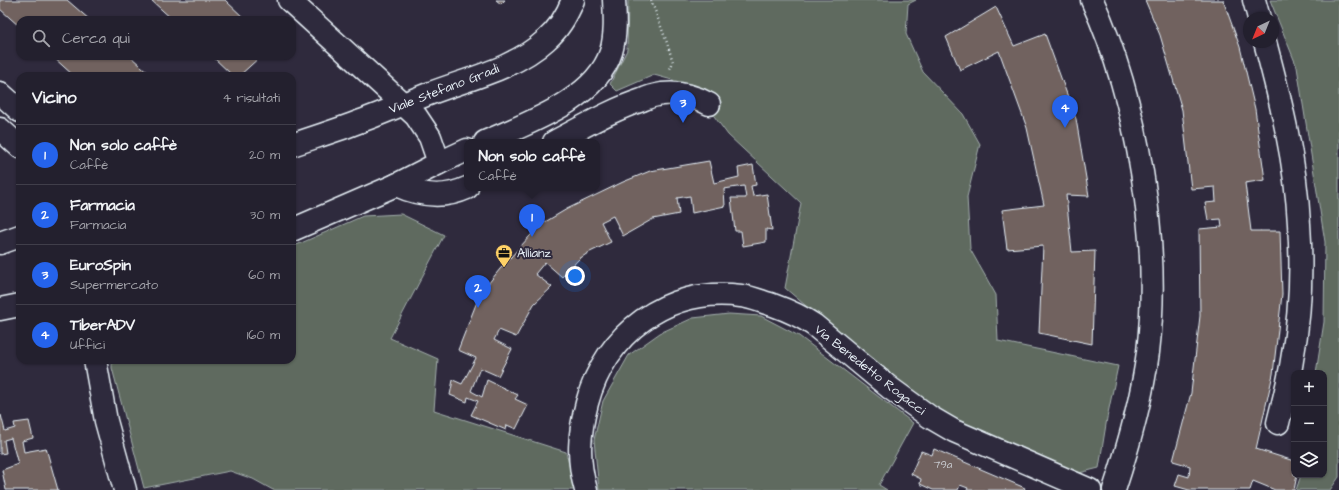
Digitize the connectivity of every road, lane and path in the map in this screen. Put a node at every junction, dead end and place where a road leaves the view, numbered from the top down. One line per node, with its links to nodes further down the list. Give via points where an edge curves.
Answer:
1 (288, 0): 12 (street)
2 (573, 0): 12 (street, Viale Stefano Gradi, via 555,31 524,56 493,71)
3 (614, 0): 9 (street, via 615,29 612,48)
4 (651, 0): 11 (path, via 668,43 672,62)
5 (1092, 0): 35 (street, via 1111,45 1129,110 1143,179 1150,247 1150,322 1146,364 1131,435)
6 (1254, 0): 7 (street)
7 (1257, 12)
8 (1266, 48): 31 (street, via 1291,154 1299,225 1296,336)
9 (592, 82): 15 (street); 17 (street, via 575,97)
10 (0, 93): 14 (street)
11 (660, 94): 13 (street, via 690,96); 15 (street)
12 (405, 104): 20 (street, Viale Stefano Gradi); 22 (street, via 427,131)
13 (709, 104)
14 (16, 107)
15 (620, 108): 18 (street)
16 (0, 129): 19 (street)
17 (491, 139)
18 (560, 139)
19 (16, 143)
20 (296, 144)
21 (464, 151): 22 (street)
22 (439, 163): 23 (street)
23 (396, 185): 24 (street, via 432,196); 25 (street)
24 (464, 190)
25 (296, 228)
26 (16, 237): 27 (street)
27 (0, 243)
28 (16, 306): 29 (street)
29 (0, 309)
30 (96, 364): 32 (street, via 106,421)
31 (1278, 422)
32 (124, 490)
33 (586, 490): 34 (street, Via Benedetto Rogacci, via 581,471 580,439 583,416 600,366 620,340 648,317 686,299 708,295 742,296 781,308 802,318 920,411 942,424)
34 (1090, 490)
35 (1114, 490)

